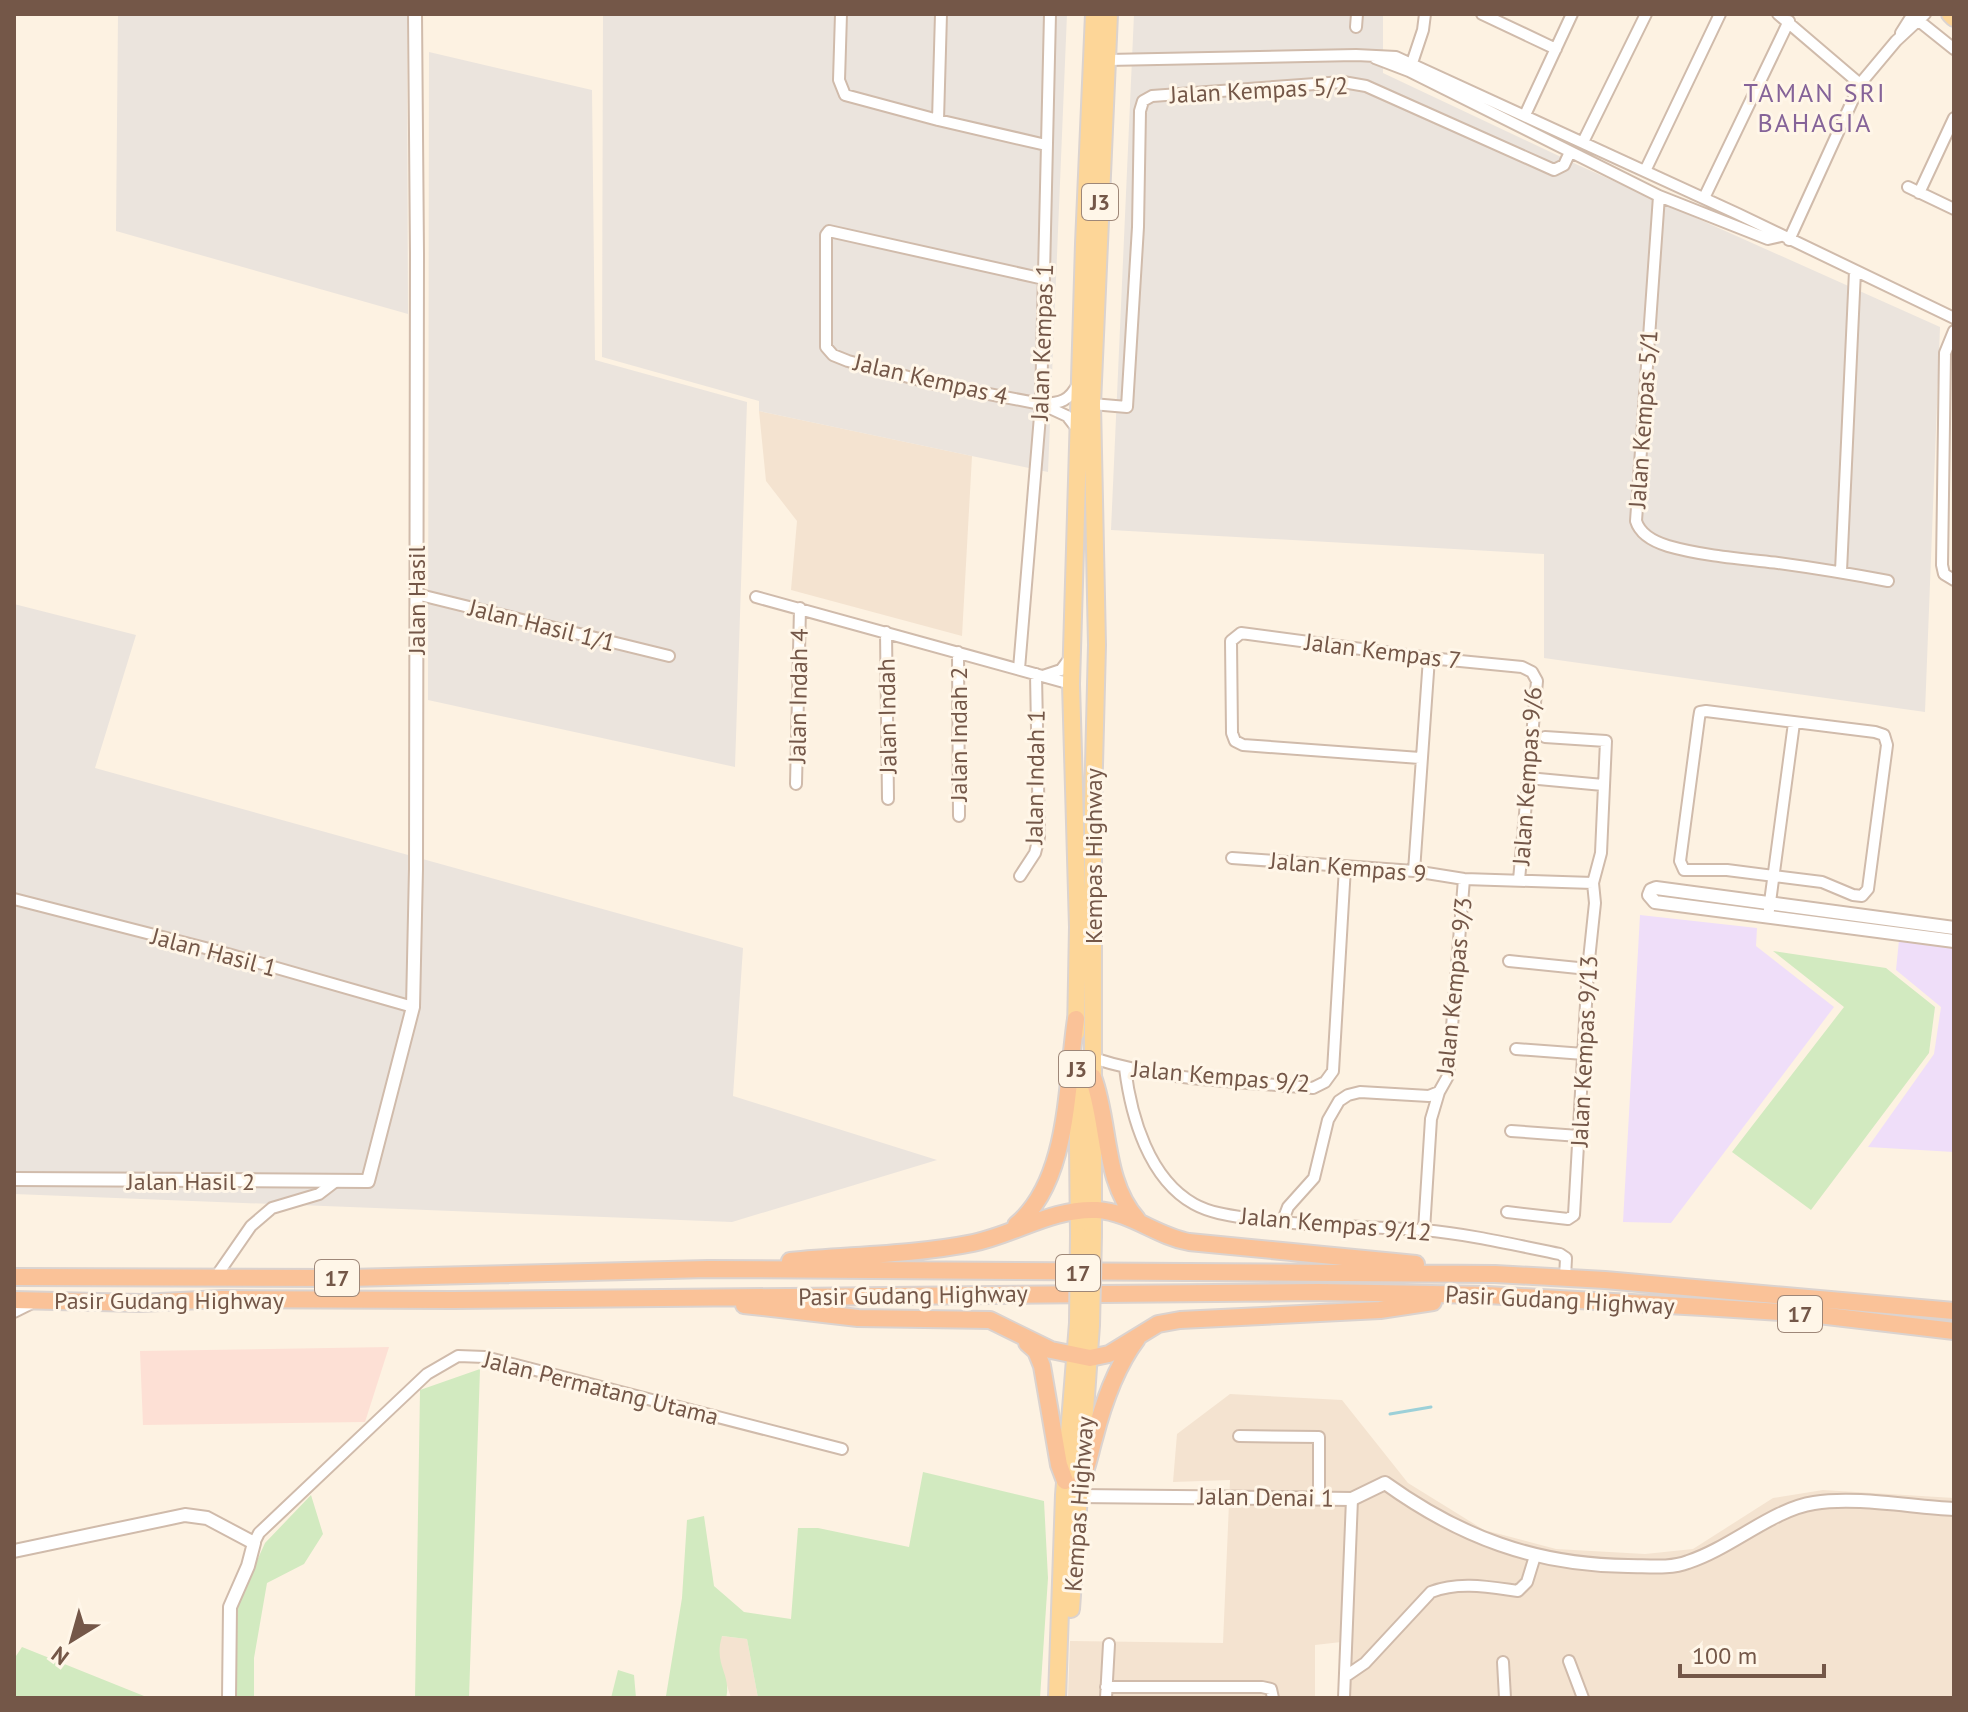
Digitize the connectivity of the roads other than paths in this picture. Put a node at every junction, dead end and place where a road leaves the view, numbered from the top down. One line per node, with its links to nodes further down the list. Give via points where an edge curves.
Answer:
1 (415, 14): 49 (street, Jalan Hasil)
2 (841, 14): 27 (street, via 839,80 845,95)
3 (941, 14): 27 (street)
4 (1050, 14): 29 (street, Jalan Kempas 1)
5 (1092, 14): 42 (main road, Kempas Highway / J3)
6 (1109, 14): 19 (main road, Kempas Highway / J3)
7 (1119, 14): 19 (main road)
8 (1357, 14): 18 (street)
9 (1425, 14): 23 (street)
10 (1482, 14): 16 (street)
11 (1572, 14): 20 (street)
12 (1646, 14): 28 (street)
13 (1720, 14): 31 (street)
14 (1778, 14): 17 (street)
15 (1916, 16): 21 (street); 24 (street)
16 (1498, 18): 20 (street)
17 (1789, 21): 24 (street); 35 (street)
18 (1356, 27)
19 (1108, 38): 22 (main road, Kempas Highway / J3)
20 (1556, 49): 25 (street)
21 (1954, 49)
22 (1107, 60): 23 (street, via 1389,55); 44 (main road, Kempas Highway / J3)
23 (1411, 67): 25 (street); 30 (street)
24 (1860, 84): 37 (street)
25 (1525, 115): 28 (street)
26 (1954, 118): 33 (street)
27 (938, 120): 29 (street)
28 (1583, 142): 31 (street)
29 (1046, 145): 39 (street, Jalan Kempas 1)
30 (1570, 152): 34 (street); 44 (street, Jalan Kempas 5/2, via 1564,165 1554,170 1378,91 1343,82 1152,96 1140,111 1127,407)
31 (1645, 171): 35 (street)
32 (1908, 187): 33 (street)
33 (1919, 193): 36 (street)
34 (1659, 196): 37 (street, via 1768,239); 46 (street, Jalan Kempas 5/1, via 1637,527 1668,546)
35 (1704, 198): 37 (street)
36 (1954, 209)
37 (1785, 238): 38 (street)
38 (1855, 271): 40 (street); 46 (street)
39 (1044, 279): 43 (street, Jalan Kempas 1); 43 (street, Jalan Kempas 4, via 834,230 826,235 826,347 833,355 931,383)
40 (1954, 318)
41 (1954, 331): 47 (street, via 1945,353 1942,565 1944,574)
42 (1080, 379): 43 (street, via 1066,401); 45 (main road, Kempas Highway / J3)
43 (1041, 404): 45 (street, via 1061,412); 58 (street, Jalan Kempas 1)
44 (1092, 404): 50 (main road, Kempas Highway / J3)
45 (1078, 430): 56 (main road, Kempas Highway / J3)
46 (1841, 571): 48 (street, Jalan Kempas 5/1)
47 (1954, 580)
48 (1888, 581)
49 (416, 594): 55 (street, Jalan Hasil 1/1); 84 (street, Jalan Hasil)
50 (1095, 596): 61 (main road, via 1088,665); 88 (main road, Kempas Highway / J3)
51 (756, 597): 52 (street, Jalan Indah)
52 (800, 608): 53 (street, Jalan Indah); 66 (street, Jalan Indah 4)
53 (886, 632): 54 (street, Jalan Indah); 68 (street, Jalan Indah)
54 (958, 652): 58 (street, Jalan Indah); 69 (street, Jalan Indah 2)
55 (669, 656)
56 (1072, 656): 60 (street, via 1061,670); 61 (main road, Kempas Highway / J3)
57 (1429, 658): 59 (street, Jalan Kempas 7); 64 (street); 64 (street, Jalan Kempas 7, via 1241,633 1231,641 1235,741)
58 (1019, 669): 60 (street, Jalan Indah)
59 (1532, 672): 65 (street, Jalan Kempas 9/6, via 1537,681)
60 (1040, 675): 61 (street, Jalan Indah); 73 (street, Jalan Indah 1, via 1039,837)
61 (1071, 684): 85 (main road, Kempas Highway / J3)
62 (1794, 723): 74 (street); 74 (street, via 1700,712 1680,861 1684,870); 74 (street, via 1875,732 1884,735 1887,745 1868,889 1862,896 1822,882)
63 (1545, 737): 67 (street, Jalan Kempas 9/13, via 1606,741)
64 (1420, 758): 72 (street)
65 (1528, 778): 67 (street); 76 (street, Jalan Kempas 9/6)
66 (796, 784)
67 (1603, 785): 77 (street, Jalan Kempas 9/13, via 1601,853)
68 (888, 799)
69 (959, 816)
70 (1232, 858): 71 (street, Jalan Kempas 9)
71 (1345, 867): 72 (street, Jalan Kempas 9); 89 (street, Jalan Kempas 9/2, via 1333,1071 1325,1082 1313,1088)
72 (1414, 871): 75 (street, Jalan Kempas 9)
73 (1020, 876)
74 (1774, 876): 79 (street)
75 (1464, 879): 76 (street, Jalan Kempas 9); 91 (street, Jalan Kempas 9/3, via 1448,1076)
76 (1519, 880): 77 (street, Jalan Kempas 9)
77 (1593, 883): 83 (street, Jalan Kempas 9/13)
78 (14, 899): 84 (street, Jalan Hasil 1)
79 (1769, 910): 79 (street, via 1655,902 1649,895 1656,888); 80 (street); 81 (street)
80 (1954, 928)
81 (1954, 941)
82 (1509, 961): 83 (street)
83 (1588, 969): 87 (street, Jalan Kempas 9/13)
84 (413, 1007): 96 (street, Jalan Hasil)
85 (1076, 1019): 97 (main road, Kempas Highway / J3); 102 (highway, via 1053,1173 1035,1206)
86 (1516, 1049): 87 (street)
87 (1584, 1054): 93 (street, Jalan Kempas 9/13)
88 (1093, 1058): 89 (street, Jalan Kempas 9/2); 90 (main road, Kempas Highway / J3)
89 (1125, 1068): 100 (street, Jalan Kempas 9/12, via 1145,1147 1158,1171 1179,1192 1211,1211)
90 (1093, 1077): 97 (main road, Kempas Highway / J3); 99 (highway, via 1117,1183)
91 (1439, 1092): 100 (street, via 1360,1092 1339,1101 1328,1120 1314,1178 1288,1207); 101 (street, Jalan Kempas 9/3, via 1431,1119)
92 (1511, 1131): 93 (street)
93 (1579, 1136): 98 (street, Jalan Kempas 9/13, via 1572,1218)
94 (14, 1179): 95 (street, Jalan Hasil 2)
95 (336, 1181): 96 (street, Jalan Hasil 2); 106 (street, via 319,1194 272,1208 251,1226)
96 (368, 1181)
97 (1087, 1210): 99 (highway, via 1120,1213); 102 (highway, via 1047,1216); 117 (main road, Kempas Highway / J3, bridge)
98 (1507, 1212)
99 (1139, 1222): 104 (highway, via 1189,1242)
100 (1282, 1223): 101 (street, Jalan Kempas 9/12)
101 (1424, 1230): 107 (street, Jalan Kempas 9/12, via 1560,1254 1566,1258)
102 (1005, 1234): 103 (highway, via 917,1251)
103 (708, 1269): 104 (highway, Pasir Gudang Highway / 17); 106 (highway, Pasir Gudang Highway / 17)
104 (1495, 1274): 107 (highway, Pasir Gudang Highway / 17)
105 (14, 1277): 106 (highway, Pasir Gudang Highway / 17)
106 (215, 1278)
107 (1565, 1278): 112 (highway, Pasir Gudang Highway / 17)
108 (1487, 1295): 109 (highway, Pasir Gudang Highway / 17); 115 (highway, Pasir Gudang Highway / 17, via 1810,1314); 116 (highway, via 1380,1310 1180,1320)
109 (669, 1297): 111 (highway, Pasir Gudang Highway / 17); 114 (highway, via 858,1318 990,1320)
110 (14, 1300): 111 (highway, Pasir Gudang Highway / 17)
111 (38, 1300): 113 (street)
112 (1954, 1311)
113 (14, 1312)
114 (1014, 1330): 117 (highway, via 1031,1342); 120 (highway, via 1036,1351 1042,1366 1059,1465)
115 (1954, 1331)
116 (1143, 1332): 117 (highway, via 1109,1354); 120 (highway, via 1107,1395 1086,1473)
117 (1084, 1357): 120 (main road, Kempas Highway / J3)
118 (1239, 1436): 121 (street, via 1319,1437)
119 (842, 1449): 124 (street, Jalan Permatang Utama, via 485,1357 458,1356 427,1374 374,1422)
120 (1074, 1488): 121 (street, Jalan Denai 1); 134 (main road, Kempas Highway / J3); 135 (main road, Kempas Highway / J3)
121 (1319, 1498): 122 (street, Jalan Denai 1)
122 (1352, 1499): 126 (street, via 1385,1483 1465,1532); 130 (street, Jalan Denai 1)
123 (1954, 1509): 126 (street, via 1816,1502 1793,1508 1712,1554 1668,1566 1596,1566)
124 (254, 1543): 125 (street, via 207,1518 185,1515); 133 (street, Jalan Permatang Utama, via 230,1607)
125 (14, 1551)
126 (1535, 1556): 130 (street, via 1527,1582 1518,1591 1463,1585 1431,1592 1365,1663)
127 (1109, 1644): 131 (street)
128 (1569, 1661): 138 (street)
129 (1503, 1662): 137 (street)
130 (1346, 1676): 136 (street, Jalan Denai 1)
131 (1106, 1692): 132 (street, via 1195,1685 1262,1687)
132 (1272, 1694)
133 (229, 1698)
134 (1057, 1698)
135 (1065, 1698)
136 (1344, 1698)
137 (1505, 1698)
138 (1583, 1698)

